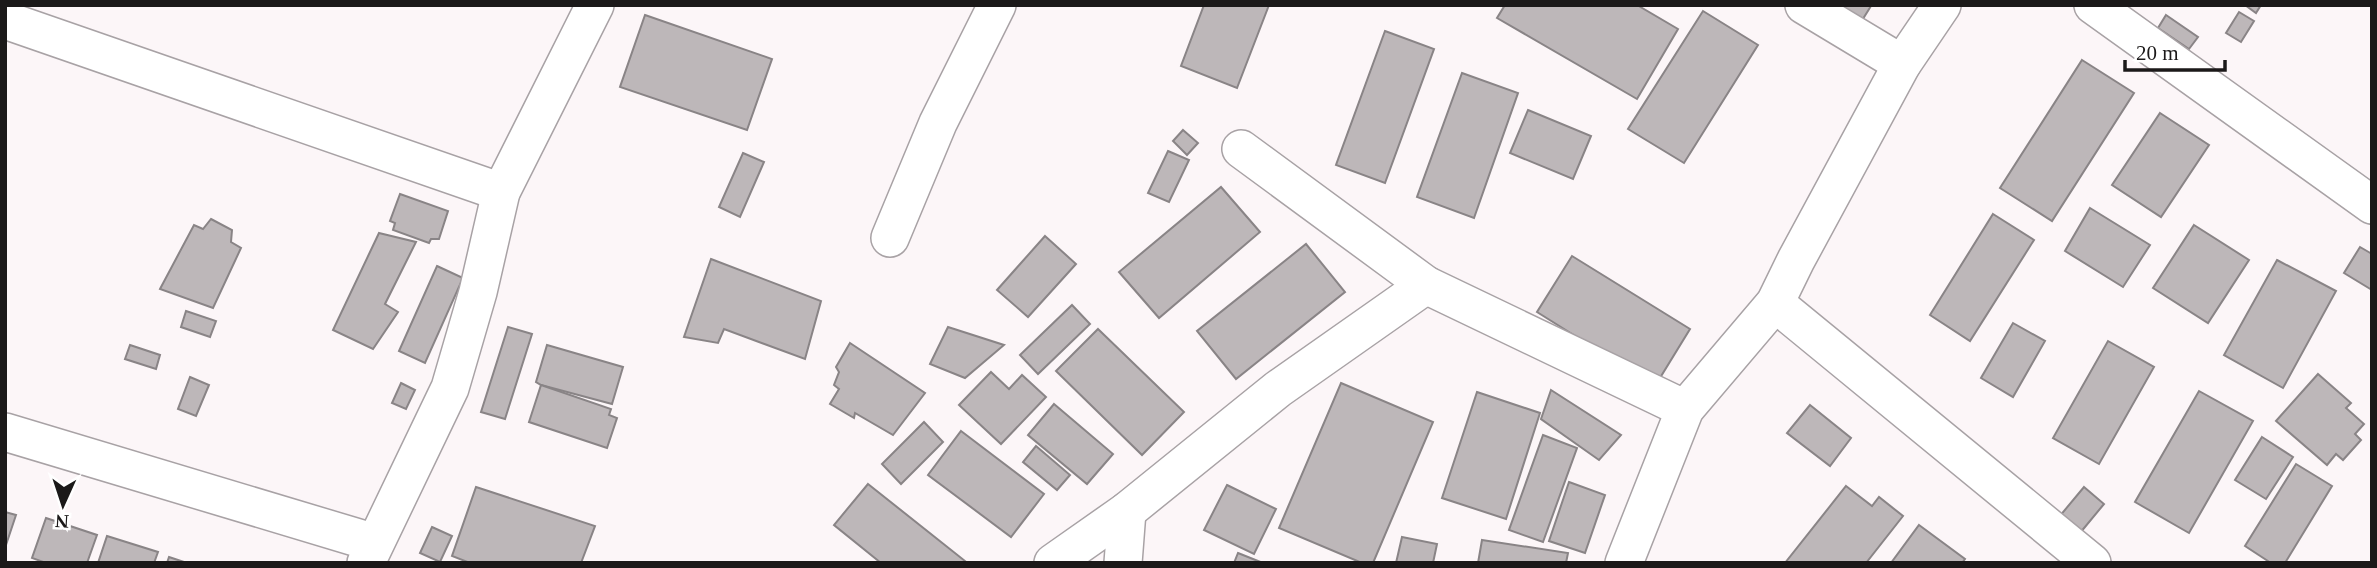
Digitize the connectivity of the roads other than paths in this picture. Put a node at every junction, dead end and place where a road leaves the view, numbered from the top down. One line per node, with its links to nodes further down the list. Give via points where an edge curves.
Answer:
1 (595, 5): 9 (street)
2 (997, 5): 11 (street, via 938,123)
3 (1804, 5): 7 (street)
4 (1942, 5): 7 (street)
5 (2093, 5): 10 (street)
6 (5, 20): 9 (street)
7 (1902, 64): 13 (street)
8 (1241, 149): 12 (street)
9 (501, 192): 17 (street, via 450,388)
10 (2372, 205)
11 (890, 238)
12 (1426, 285): 14 (street); 16 (street, via 1278,389)
13 (1775, 303): 14 (street); 21 (street)
14 (1685, 409): 20 (street)
15 (5, 432): 17 (street)
16 (1127, 512): 18 (street); 19 (street)
17 (370, 553)
18 (1053, 563)
19 (1123, 563)
20 (1624, 563)
21 (2092, 563)

